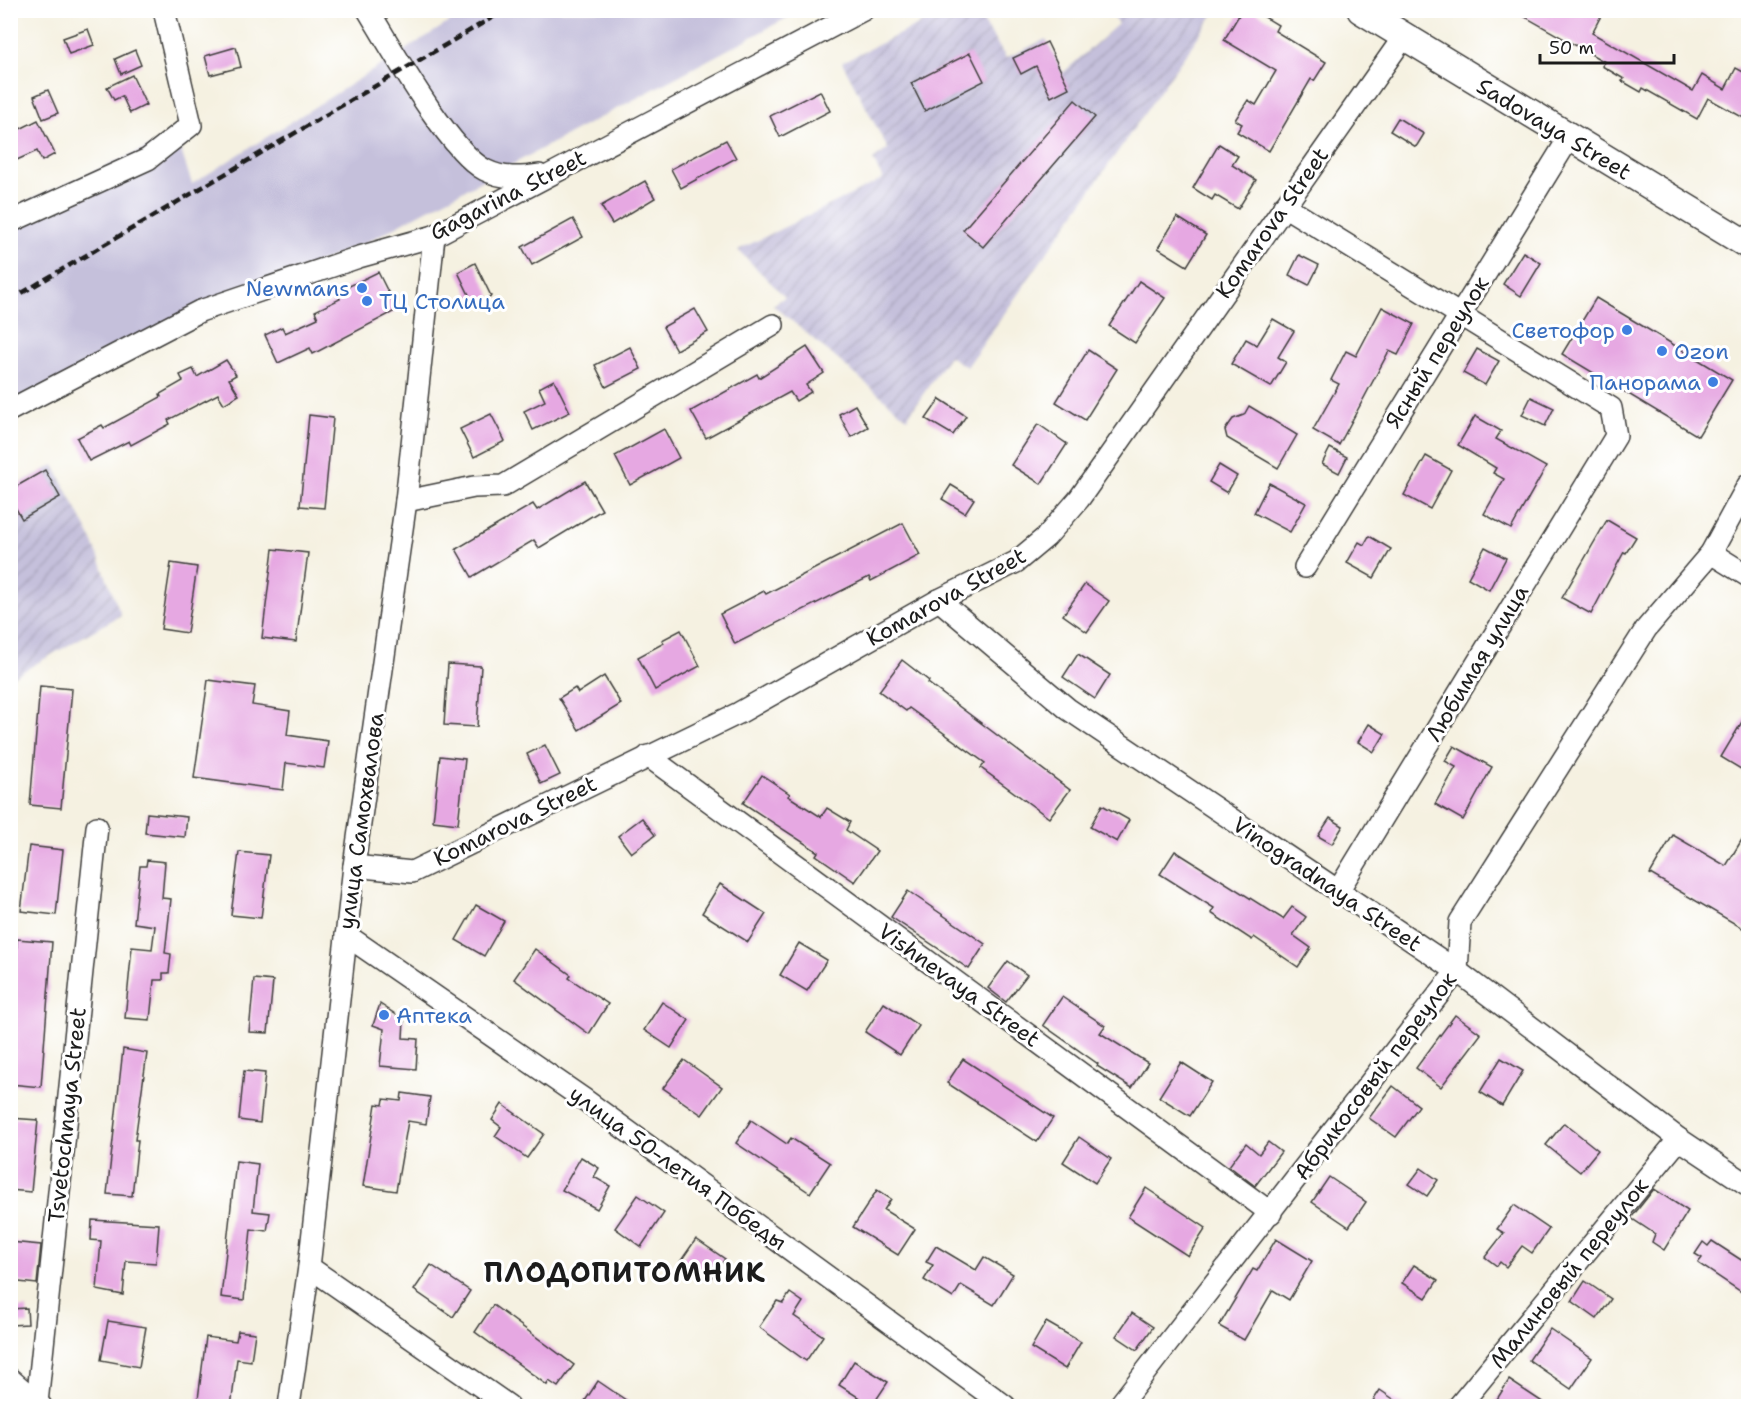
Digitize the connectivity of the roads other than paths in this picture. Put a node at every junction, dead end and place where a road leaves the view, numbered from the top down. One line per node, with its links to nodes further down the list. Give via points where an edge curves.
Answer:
1 (164, 10): 9 (street, via 191,125 148,159)
2 (368, 10): 7 (street, via 404,70 462,151 483,169 499,176 519,178)
3 (863, 10): 7 (street, Gagarina Street)
4 (1361, 10): 5 (main road, Sadovaya Street)
5 (1403, 38): 6 (main road, Sadovaya Street); 8 (street, Komarova Street)
6 (1569, 138): 11 (main road, Sadovaya Street); 12 (street, Ясный переулок)
7 (550, 173): 10 (street, Gagarina Street)
8 (1284, 206): 12 (street); 20 (street, Komarova Street, via 1079,499 1046,537 1016,562)
9 (10, 222)
10 (434, 236): 14 (street, Gagarina Street, via 359,256 200,311); 16 (street, улица Самохвалова)
11 (1749, 245)
12 (1460, 315): 18 (street, Ясный переулок); 24 (street, Любимая улица, via 1611,408 1616,436)
13 (773, 325): 16 (street, via 503,486 474,487)
14 (10, 410)
15 (1749, 485): 17 (street, Абрикосовый переулок)
16 (406, 501): 23 (street, улица Самохвалова)
17 (1710, 553): 19 (street); 26 (street, Абрикосовый переулок, via 1646,629 1460,922)
18 (1305, 567)
19 (1749, 576)
20 (939, 600): 21 (street, Komarova Street, via 739,713); 24 (street, Vinogradnaya Street, via 1068,709)
21 (648, 756): 23 (street, Komarova Street, via 412,872); 30 (street, Vishnevaya Street)
22 (97, 827): 33 (street, Tsvetochnaya Street)
23 (354, 866): 25 (street, улица Самохвалова)
24 (1338, 891): 26 (street, Vinogradnaya Street)
25 (346, 935): 31 (street, улица Самохвалова); 36 (street, улица 50-летия Победы, via 585,1100)
26 (1457, 971): 27 (street, Vinogradnaya Street); 30 (street, Абрикосовый переулок)
27 (1679, 1140): 28 (street, Vinogradnaya Street); 38 (street, Малиновый переулок)
28 (1739, 1170): 29 (street, Vinogradnaya Street)
29 (1749, 1185)
30 (1271, 1213): 37 (street, Абрикосовый переулок)
31 (309, 1268): 34 (street, улица Самохвалова); 35 (street)
32 (10, 1379): 33 (street)
33 (39, 1405)
34 (289, 1407)
35 (509, 1407)
36 (1005, 1407)
37 (1119, 1407)
38 (1459, 1407)

